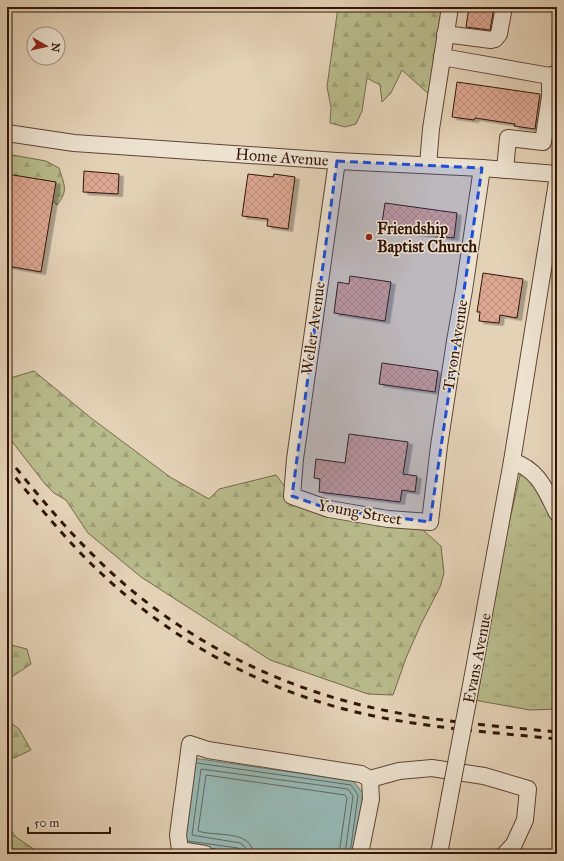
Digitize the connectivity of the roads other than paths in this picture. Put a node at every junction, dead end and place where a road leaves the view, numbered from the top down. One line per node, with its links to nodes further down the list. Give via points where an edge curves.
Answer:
1 (450, 7): 3 (street)
2 (504, 7): 3 (street, via 500,34 496,39)
3 (445, 34): 4 (street)
4 (442, 56): 5 (street); 8 (street)
5 (554, 74): 10 (street, via 544,142 508,138)
6 (7, 133): 7 (street, Home Avenue, via 74,143)
7 (337, 161): 8 (street, Home Avenue); 14 (street, Weller Avenue, via 295,458)
8 (428, 165): 9 (street, Home Avenue)
9 (482, 168): 10 (street, Home Avenue); 16 (street, Tryon Avenue, via 439,446)
10 (505, 170): 11 (street, Home Avenue)
11 (557, 174)
12 (557, 182): 13 (street, Evans Avenue)
13 (512, 461): 15 (street, via 534,472); 20 (street, Evans Avenue, bridge)
14 (292, 496): 16 (street, Young Street, via 329,509 388,519)
15 (557, 513)
16 (430, 522)
17 (370, 779): 18 (street, via 362,774 208,750 190,744 178,835 180,850); 19 (street, via 371,799); 21 (street, via 399,771 432,768 484,776 528,789 525,820 514,844)
18 (205, 854)
19 (360, 854)
20 (439, 854)
21 (505, 854)

